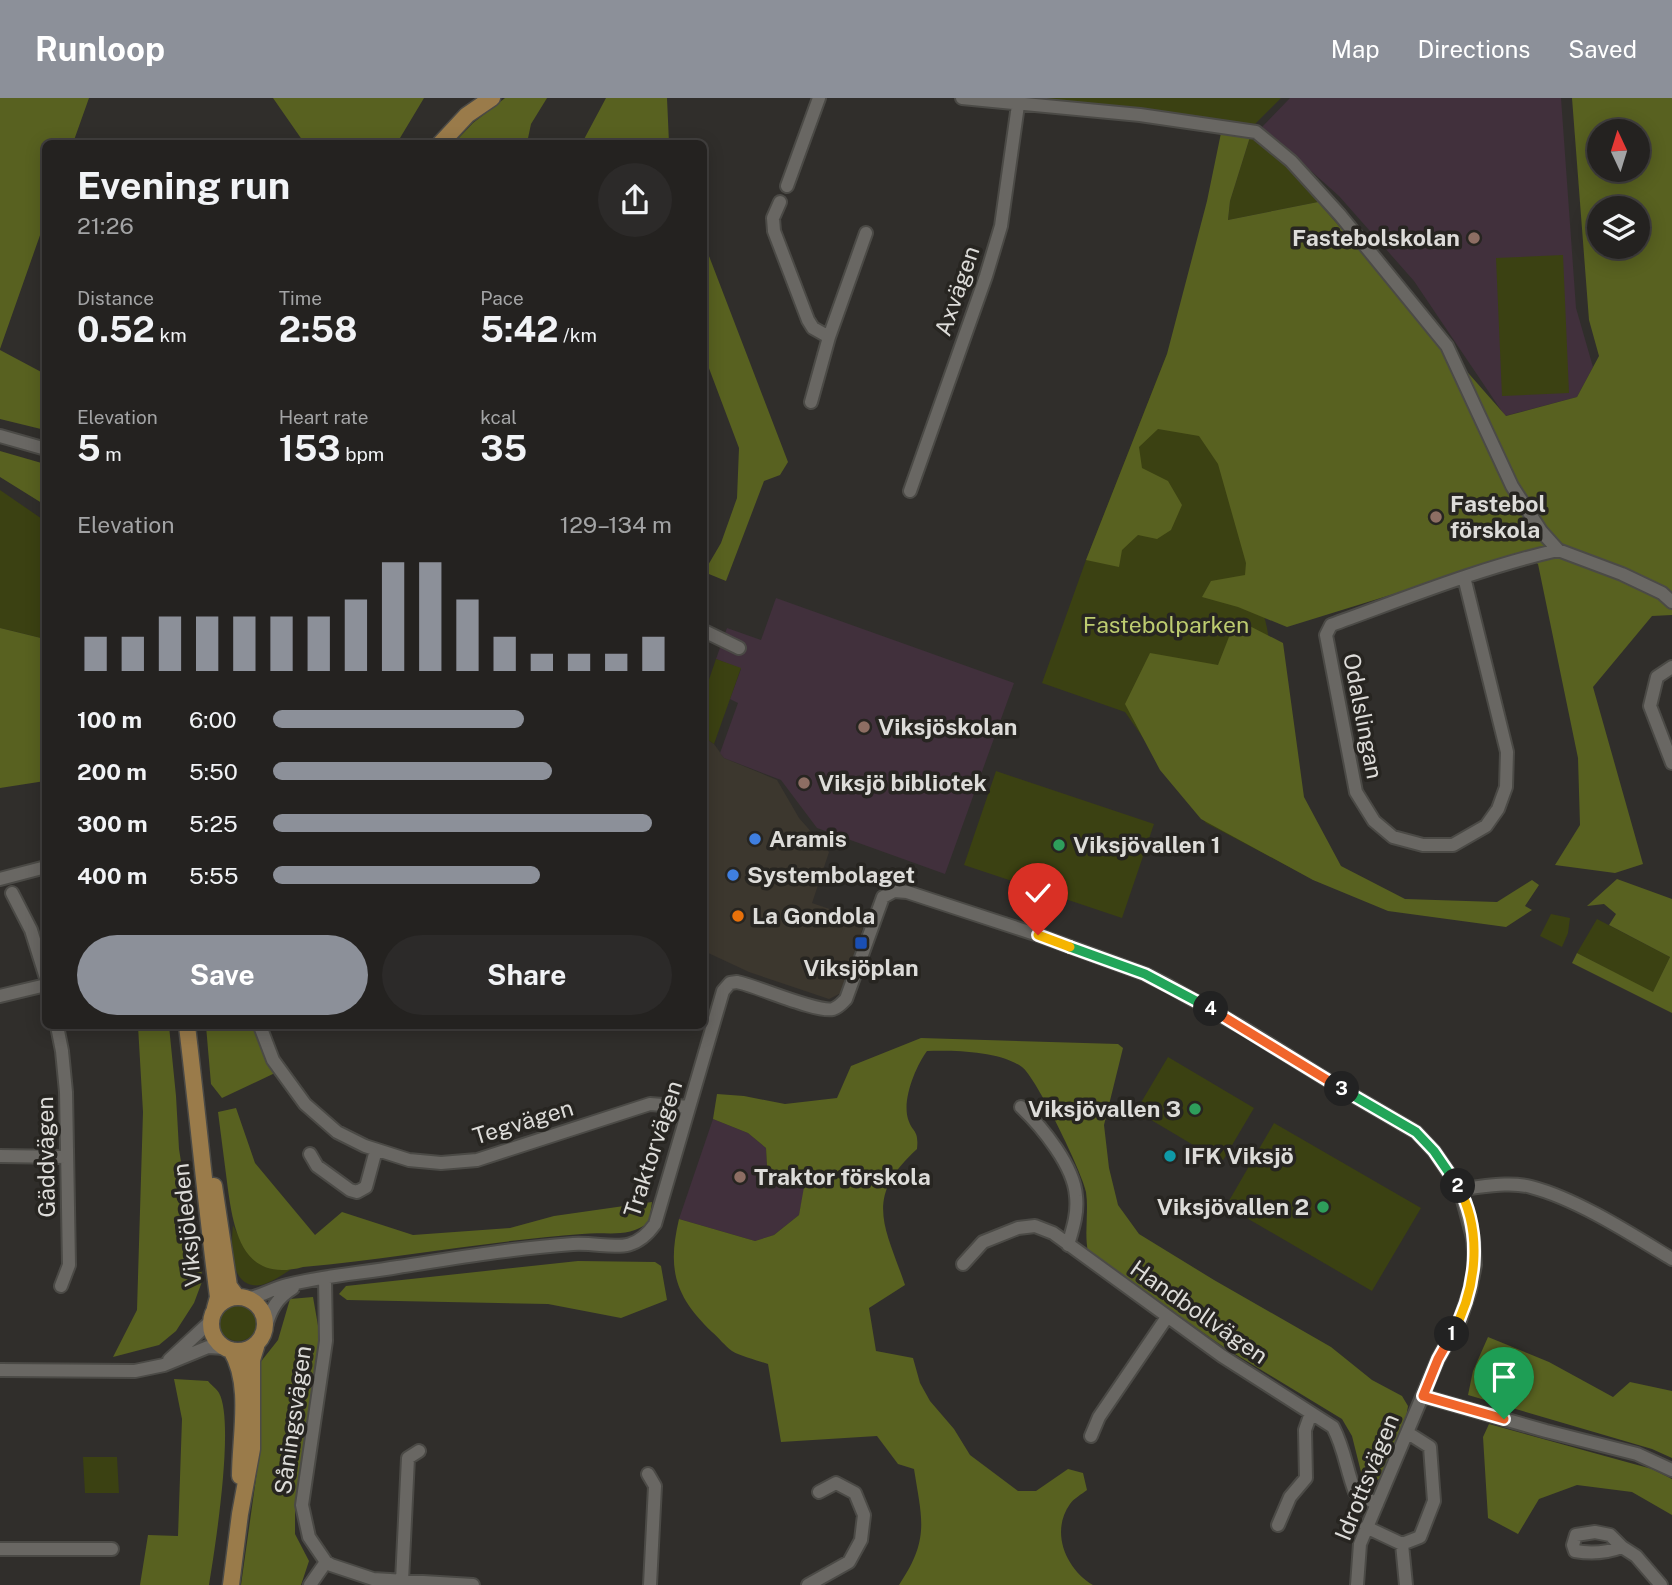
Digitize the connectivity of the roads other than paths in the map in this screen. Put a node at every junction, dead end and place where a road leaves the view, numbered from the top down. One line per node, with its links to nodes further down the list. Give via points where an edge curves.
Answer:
1 (492, 98): 5 (main road)
2 (819, 98): 6 (street)
3 (962, 98): 4 (street)
4 (1018, 102): 13 (street, Axvägen, via 1001,226); 14 (street, via 1256,132 1291,161 1447,346 1512,486)
5 (444, 140)
6 (787, 186)
7 (780, 202): 9 (street, via 774,230 808,320)
8 (866, 233): 9 (street)
9 (830, 337): 10 (street)
10 (811, 402)
11 (0, 436): 12 (street)
12 (42, 448)
13 (909, 491)
14 (1558, 550): 15 (street, Odalslingan); 16 (street, via 1622,574)
15 (1464, 577): 15 (street, Odalslingan, via 1331,625 1326,635 1356,792 1374,821 1393,837 1423,845 1453,845 1486,825 1506,788 1507,752)
16 (1672, 602)
17 (707, 632): 18 (street)
18 (739, 648)
19 (1672, 667): 20 (street, via 1657,677 1650,706)
20 (1672, 763)
21 (42, 868): 22 (street)
22 (0, 879)
23 (902, 891): 31 (street, Traktorvägen, via 883,897 877,908 840,1006 830,1010 730,983 723,991); 38 (street, Idrottsvägen, via 1038,935 1167,985 1416,1132)
24 (12, 893): 25 (street)
25 (42, 965)
26 (42, 986): 27 (street)
27 (0, 996)
28 (57, 1029): 37 (street, Gäddvägen, via 66,1092)
29 (187, 1029): 33 (main road, Viksjöleden)
30 (261, 1029): 34 (street, Tegvägen, via 273,1060 305,1104 337,1132)
31 (690, 1107): 34 (street, Tegvägen, via 650,1104 477,1160 429,1162); 42 (street, Traktorvägen, via 655,1224 644,1239 631,1246 575,1244)
32 (1021, 1107): 39 (street, via 1035,1120 1074,1184 1076,1221)
33 (201, 1137): 45 (main road, Viksjöleden, via 214,1187 229,1286); 46 (main road, Viksjöleden, via 218,1297)
34 (376, 1150): 35 (street, via 366,1187 356,1192 317,1166)
35 (310, 1154)
36 (0, 1156): 37 (street)
37 (66, 1157): 44 (street, Gäddvägen, via 69,1265)
38 (1460, 1189): 40 (street, via 1530,1186 1591,1213); 53 (street, Idrottsvägen, via 1475,1265 1460,1320)
39 (1068, 1245): 41 (street, Handbollvägen, via 1035,1226 1018,1227 983,1242); 47 (street, Handbollvägen)
40 (1672, 1259)
41 (963, 1264)
42 (325, 1278): 43 (street, Traktorvägen); 69 (street, Såningsvägen, via 326,1342 302,1505 309,1537)
43 (301, 1283): 45 (street, Traktorvägen); 48 (street, Traktorvägen, via 271,1308)
44 (61, 1286)
45 (242, 1298): 46 (main road, via 227,1298); 48 (main road, via 256,1303)
46 (213, 1315): 50 (main road, via 214,1336); 51 (street)
47 (1167, 1317): 54 (street, Handbollvägen); 56 (street)
48 (266, 1326): 49 (main road)
49 (256, 1347): 50 (main road); 62 (main road, via 252,1360 253,1449)
50 (228, 1349): 51 (street, via 208,1347); 62 (main road, via 239,1363 243,1380)
51 (164, 1365): 52 (street, via 135,1371)
52 (0, 1370)
53 (1423, 1396): 55 (street, Idrottsvägen); 58 (street, via 1637,1454)
54 (1311, 1413): 61 (street, Handbollvägen, via 1333,1427 1355,1492); 63 (street, via 1305,1430 1306,1478 1290,1497)
55 (1408, 1433): 61 (street, Idrottsvägen); 65 (street, via 1430,1447 1434,1501 1420,1537)
56 (1091, 1436)
57 (419, 1451): 70 (street, via 408,1458)
58 (1672, 1470)
59 (648, 1474): 74 (street, via 655,1486)
60 (819, 1492): 75 (street, via 835,1483 855,1493 864,1515 861,1540 849,1562)
61 (1377, 1503): 64 (street, Idrottsvägen)
62 (240, 1514): 71 (main road)
63 (1278, 1524)
64 (1366, 1527): 65 (street); 76 (street, Idrottsvägen)
65 (1402, 1544): 77 (street)
66 (1622, 1547): 78 (street)
67 (0, 1549): 68 (street)
68 (112, 1549)
69 (326, 1562): 70 (street, via 373,1579); 72 (street)
70 (402, 1581): 73 (street)
71 (231, 1585)
72 (310, 1585)
73 (473, 1585)
74 (650, 1585)
75 (807, 1585)
76 (1357, 1585)
77 (1405, 1585)
78 (1661, 1585)

